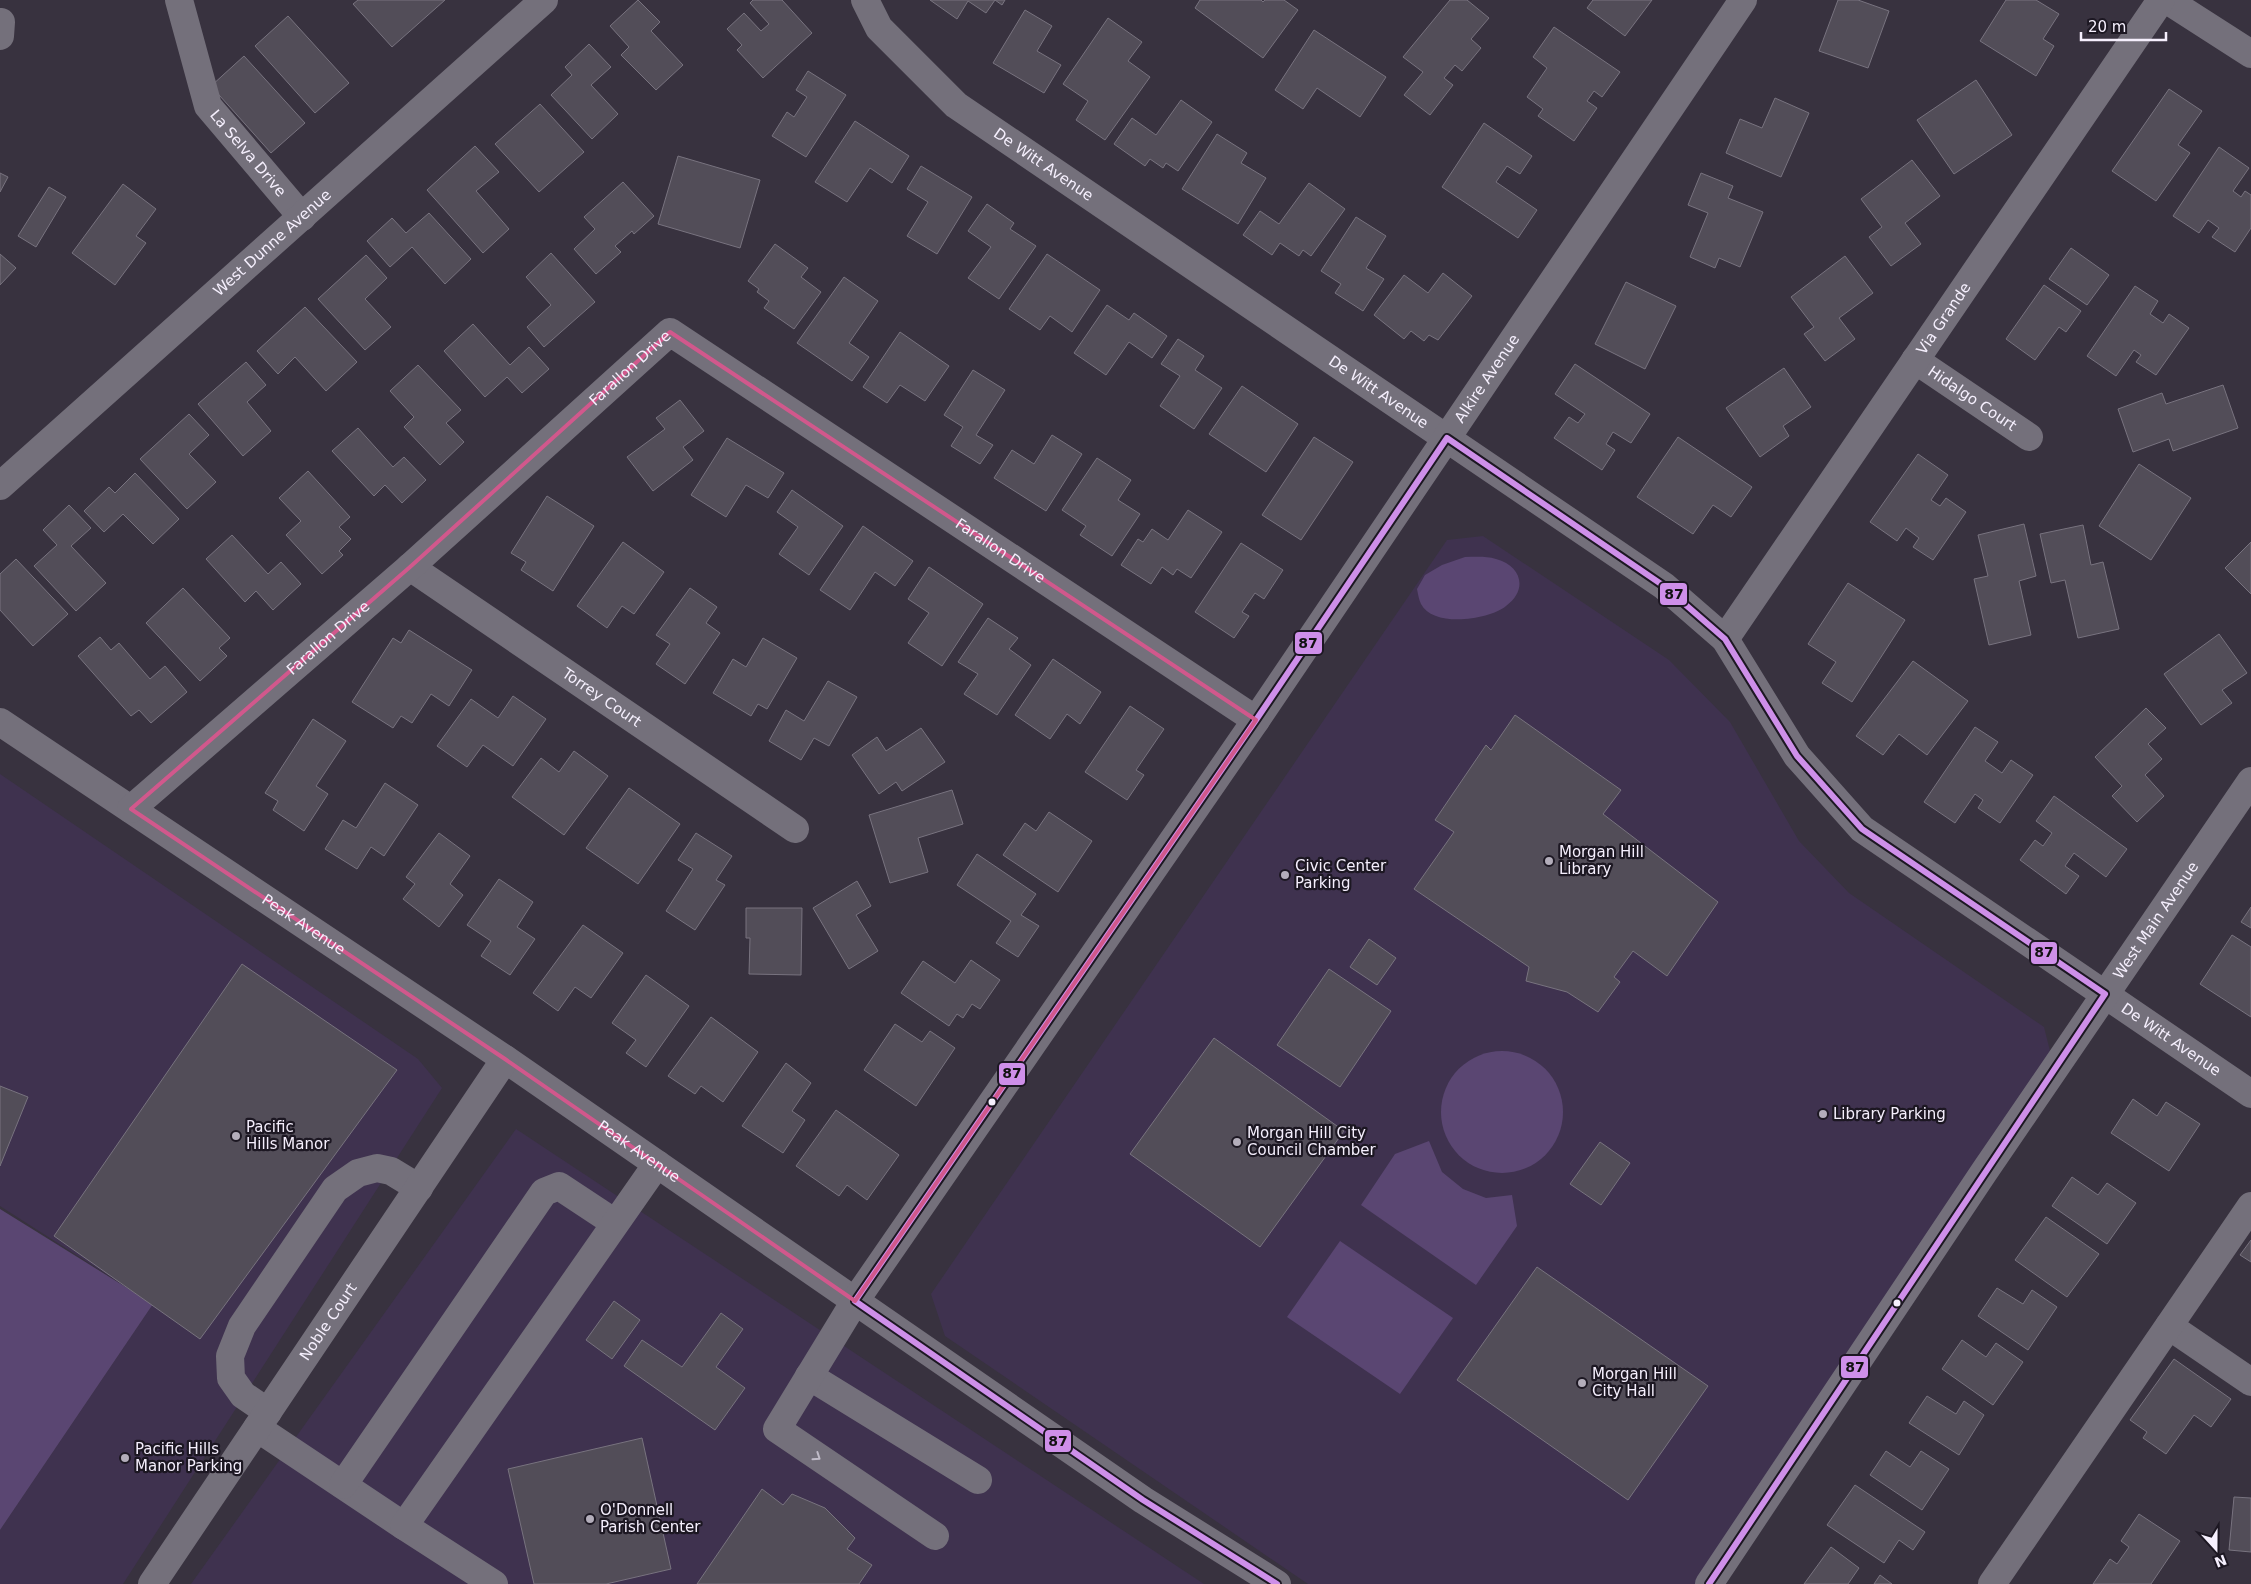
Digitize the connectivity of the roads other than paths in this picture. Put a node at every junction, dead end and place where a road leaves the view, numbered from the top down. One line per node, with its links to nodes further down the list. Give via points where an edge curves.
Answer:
1 (179, 0): 8 (street, La Selva Drive, via 208,106)
2 (544, 0): 8 (street, West Dunne Avenue)
3 (865, 0): 10 (street, De Witt Avenue, via 879,28 956,105)
4 (1743, 0): 10 (street, Alkire Avenue)
5 (2161, 0): 9 (street, Via Grande)
6 (2167, 0): 7 (street)
7 (2251, 54)
8 (302, 217): 12 (street, West Dunne Avenue)
9 (1915, 360): 11 (street, Hidalgo Court); 14 (street, Via Grande)
10 (1447, 438): 14 (street, De Witt Avenue, via 1664,586); 15 (street, Alkire Avenue)
11 (2029, 438)
12 (0, 486)
13 (410, 568): 15 (street, Farallon Drive, via 670,332); 18 (street, Farallon Drive); 19 (street, Torrey Court)
14 (1725, 639): 20 (street, De Witt Avenue, via 1797,756 1862,829)
15 (1256, 720): 27 (street, Alkire Avenue)
16 (0, 722): 18 (street, Peak Avenue)
17 (2251, 781): 20 (street, West Main Avenue)
18 (131, 809): 21 (street, Peak Avenue)
19 (795, 829)
20 (2105, 994): 22 (street, De Witt Avenue); 39 (street, West Main Avenue)
21 (505, 1059): 23 (street, Peak Avenue); 24 (street, Noble Court)
22 (2251, 1094)
23 (656, 1164): 26 (street); 27 (street, Peak Avenue)
24 (419, 1188): 31 (street, Noble Court); 31 (street, via 391,1171 377,1168 358,1174 335,1189 242,1326 230,1356 231,1378)
25 (2251, 1206): 28 (street)
26 (615, 1223): 33 (street, via 558,1186 544,1192); 34 (street)
27 (855, 1301): 29 (street, Alkire Avenue); 38 (street, Peak Avenue, via 1143,1500)
28 (2169, 1326): 30 (street); 40 (street)
29 (809, 1376): 32 (street); 35 (street, Alkire Avenue, one-way to 35, via 777,1429)
30 (2251, 1382)
31 (263, 1420): 33 (street); 36 (street, Noble Court)
32 (978, 1480)
33 (343, 1485): 34 (street)
34 (404, 1526): 37 (street)
35 (935, 1536)
36 (152, 1584)
37 (494, 1584)
38 (1278, 1584)
39 (1709, 1584)
40 (1992, 1584)

